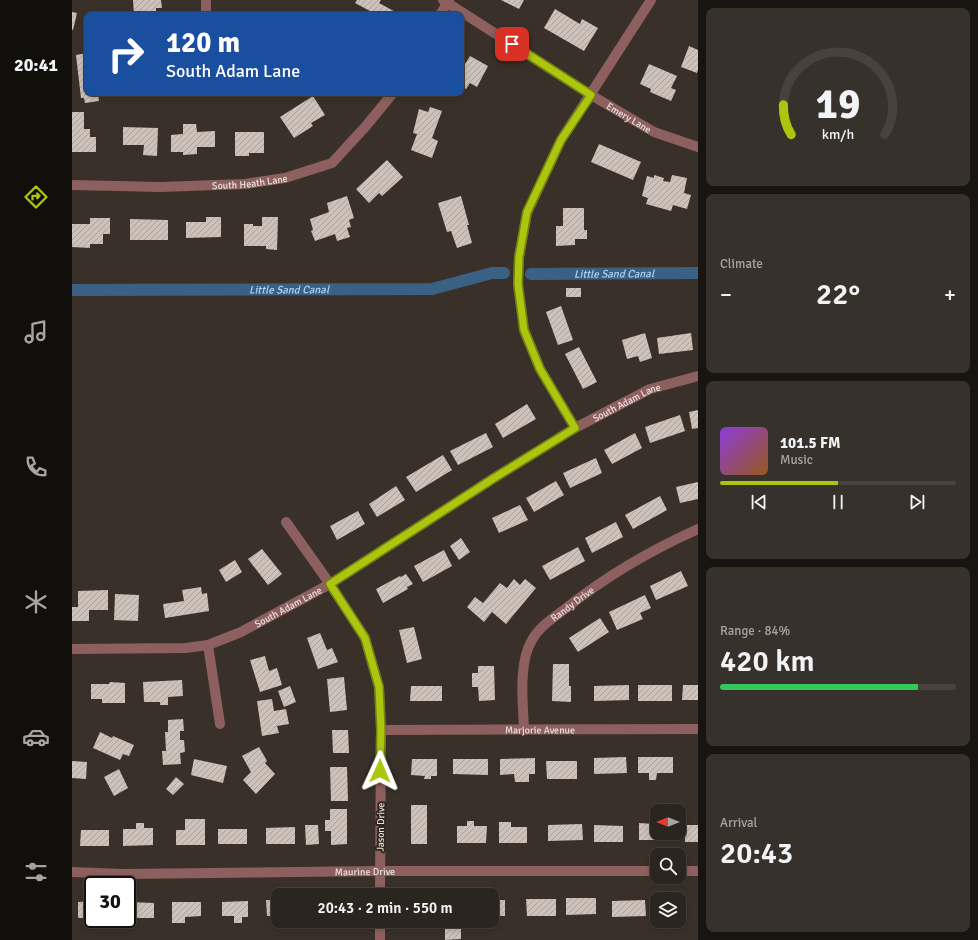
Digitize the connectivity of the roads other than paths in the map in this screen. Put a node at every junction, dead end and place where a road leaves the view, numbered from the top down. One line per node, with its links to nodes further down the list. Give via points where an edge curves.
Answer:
1 (206, 0): 4 (street)
2 (651, 0): 8 (street)
3 (446, 1): 5 (street); 6 (street, Emery Lane)
4 (206, 12)
5 (441, 12)
6 (463, 12)
7 (464, 13): 8 (street, Emery Lane)
8 (591, 95): 10 (street, Emery Lane, via 654,132); 13 (street, via 561,140 527,212 519,257 518,284 524,330 540,369)
9 (391, 96): 11 (street, South Heath Lane, via 332,163 285,178 245,184 161,187)
10 (698, 147)
11 (72, 185)
12 (698, 376): 13 (street, South Adam Lane, via 650,389)
13 (575, 428): 16 (street, South Adam Lane)
14 (286, 522): 16 (street, Jason Drive)
15 (698, 530): 22 (street, Randy Drive, via 665,544 589,589 543,625 532,640 524,658)
16 (330, 584): 17 (street, South Adam Lane, via 241,632); 21 (street, Jason Drive, via 365,638 379,687)
17 (208, 645): 18 (street, South Adam Lane, via 186,648); 19 (street)
18 (72, 650)
19 (220, 724)
20 (698, 729): 22 (street, Marjorie Avenue)
21 (381, 730): 22 (street, Marjorie Avenue); 23 (street, Jason Drive)
22 (524, 730)
23 (379, 871): 24 (street, Maurine Drive); 27 (street, Maurine Drive, via 124,874); 28 (street, Jason Drive)
24 (650, 871)
25 (686, 871): 26 (street)
26 (698, 871)
27 (72, 872)
28 (380, 888)
29 (380, 928): 30 (street)
30 (380, 940)

